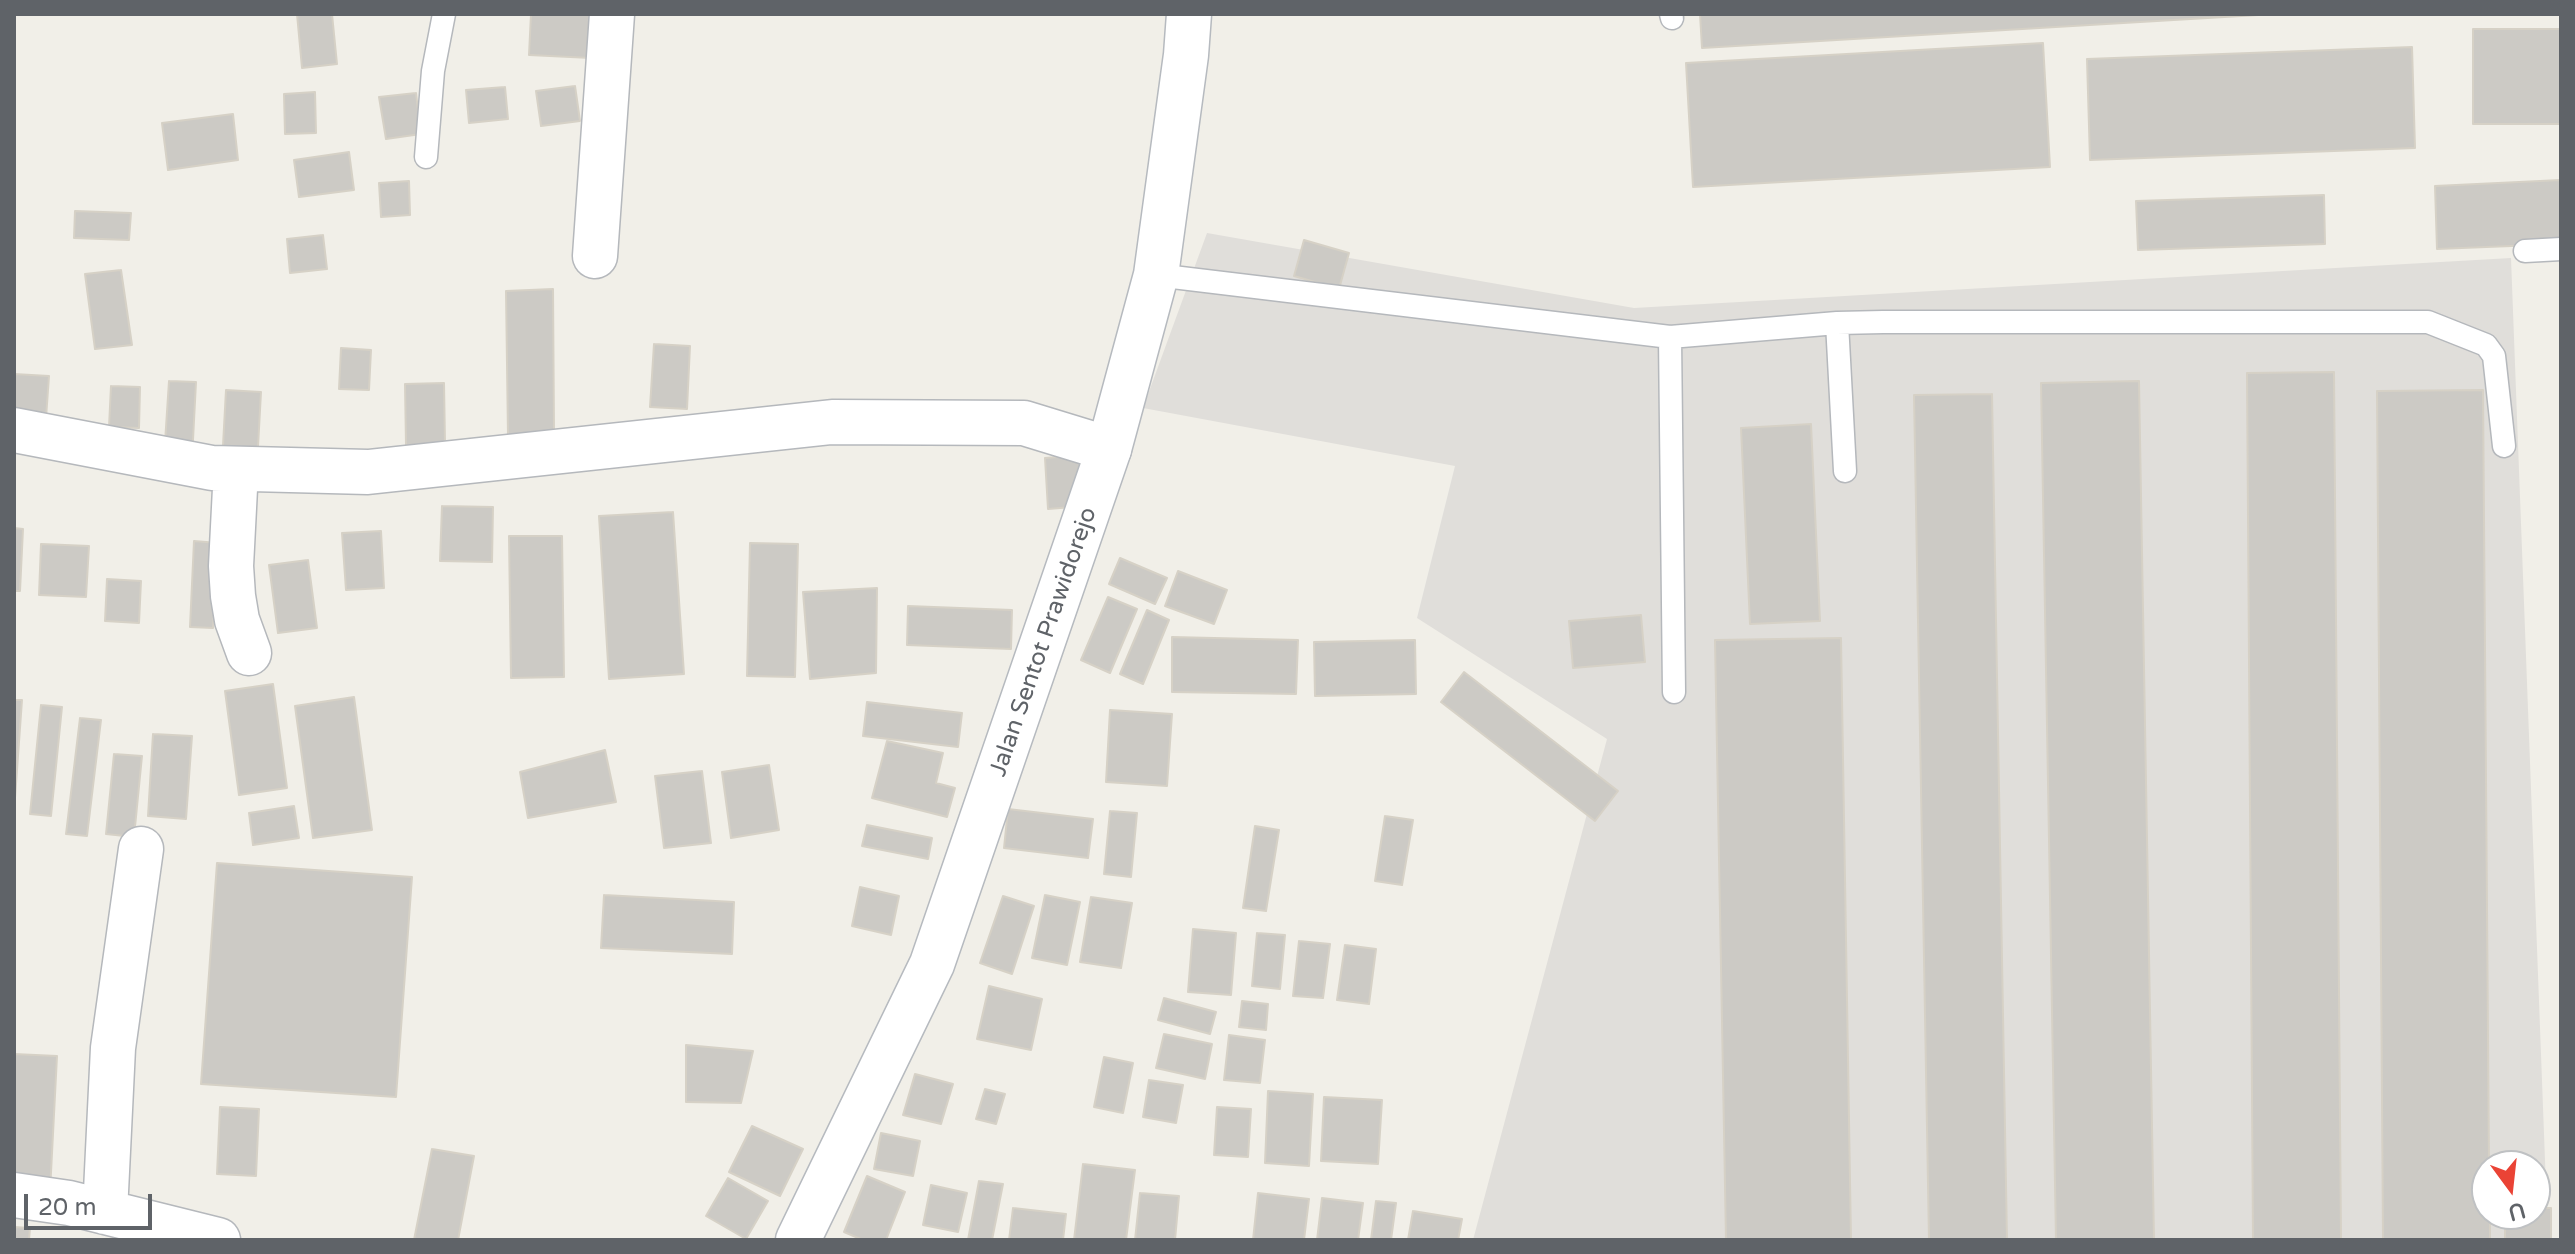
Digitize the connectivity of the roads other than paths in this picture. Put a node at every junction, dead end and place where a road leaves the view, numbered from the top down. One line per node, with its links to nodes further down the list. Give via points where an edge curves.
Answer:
1 (444, 14): 4 (lane)
2 (612, 14): 7 (street)
3 (1189, 14): 8 (street, Jalan Sentot Prawidorejo)
4 (426, 157)
5 (2561, 249): 6 (lane)
6 (2525, 251)
7 (595, 256)
8 (1156, 275): 10 (lane); 13 (street, Jalan Sentot Prawidorejo)
9 (1837, 323): 10 (lane); 12 (lane, via 2428,322 2486,345 2494,356); 15 (lane)
10 (1670, 337): 17 (lane)
11 (14, 430): 14 (street)
12 (2504, 446)
13 (1109, 449): 14 (street, via 1024,423 832,422 368,472); 22 (street, Jalan Sentot Prawidorejo, via 932,964)
14 (236, 469): 16 (street, via 233,596)
15 (1845, 471)
16 (249, 653)
17 (1674, 692)
18 (141, 849): 20 (street, via 113,1048)
19 (14, 1195): 20 (street)
20 (105, 1212): 21 (street)
21 (218, 1240)
22 (798, 1240)

